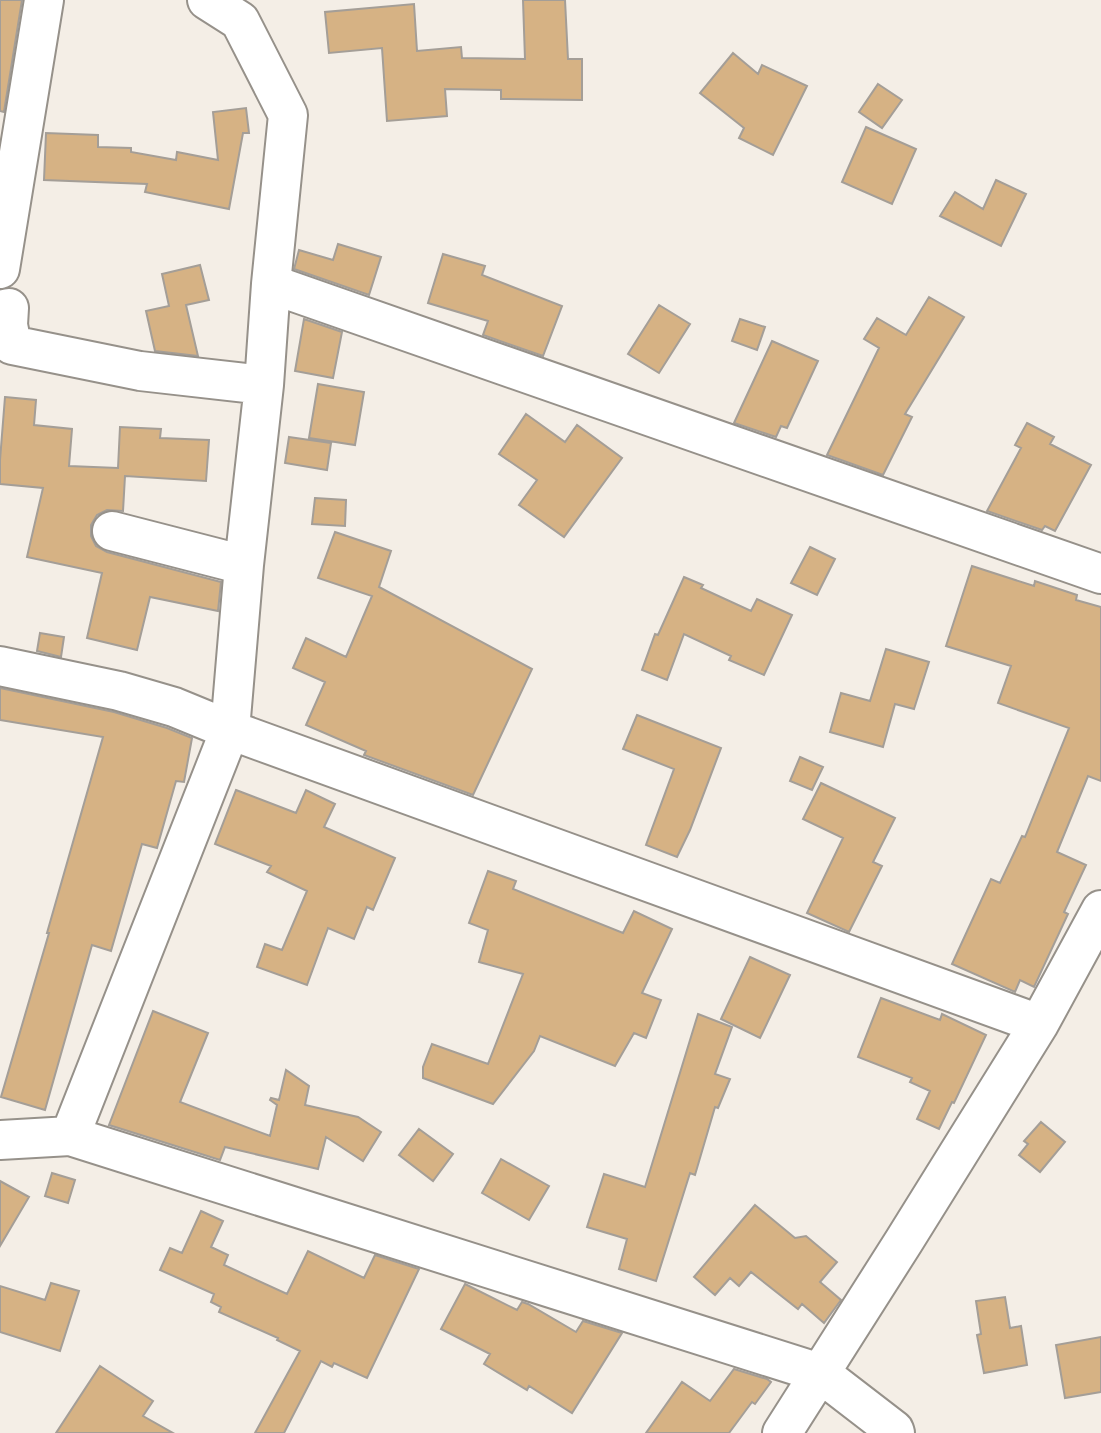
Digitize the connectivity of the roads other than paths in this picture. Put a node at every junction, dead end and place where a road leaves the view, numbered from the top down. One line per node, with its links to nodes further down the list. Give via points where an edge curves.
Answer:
1 (44, 0): 3 (street)
2 (207, 0): 4 (street, via 240,21 288,115)
3 (0, 269)
4 (271, 284): 6 (street); 9 (street)
5 (0, 310): 6 (street, via 9,308 12,345 140,372)
6 (264, 385): 8 (street)
7 (111, 531): 8 (street)
8 (244, 565): 11 (street)
9 (1101, 574)
10 (0, 666): 11 (street, via 119,691)
11 (230, 730): 13 (street); 14 (street)
12 (1101, 910): 13 (street)
13 (1039, 1024): 16 (street)
14 (71, 1136): 15 (street); 16 (street)
15 (0, 1140)
16 (820, 1373): 17 (street); 18 (street)
17 (782, 1433)
18 (895, 1433)

